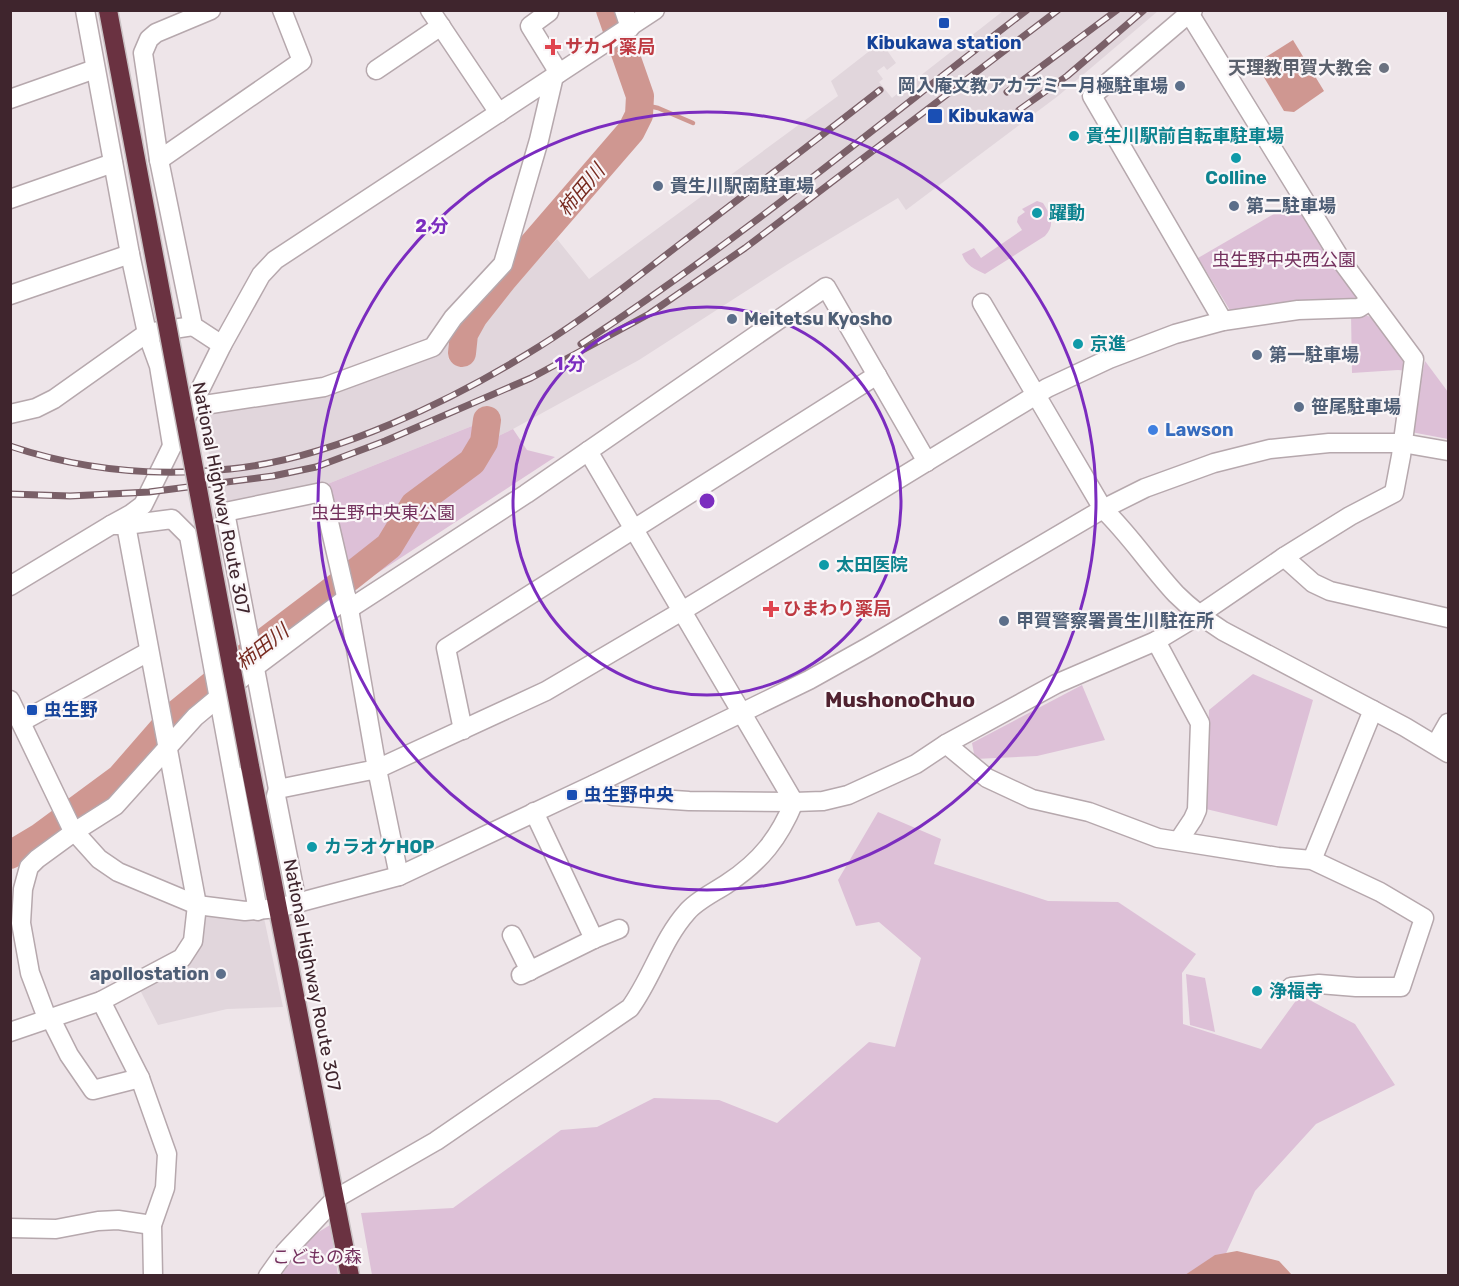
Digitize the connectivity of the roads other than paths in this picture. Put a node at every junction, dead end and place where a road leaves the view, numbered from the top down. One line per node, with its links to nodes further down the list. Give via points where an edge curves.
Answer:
1 (85, 10): 11 (street)
2 (108, 10): 69 (highway, National Highway Route 307, bridge)
3 (212, 10): 16 (street, via 156,33 143,53)
4 (282, 10): 16 (street, via 302,61)
5 (430, 10): 9 (street)
6 (548, 10): 13 (street, via 530,26)
7 (655, 10): 10 (street)
8 (1191, 12): 21 (street, via 1342,263); 23 (street, via 1092,96)
9 (441, 26): 12 (street); 15 (street)
10 (622, 28): 13 (street)
11 (95, 69): 14 (street); 17 (street)
12 (376, 70)
13 (556, 74): 15 (street); 29 (street, via 503,264 453,318 434,347 324,387)
14 (10, 99)
15 (499, 113): 26 (street, via 275,260 261,275)
16 (159, 160): 24 (street)
17 (113, 163): 18 (street); 19 (street)
18 (10, 199)
19 (130, 254): 20 (street); 25 (street)
20 (10, 295)
21 (1370, 301): 23 (street, via 1359,308 1298,310); 31 (street, via 1414,359)
22 (982, 303): 28 (street)
23 (1223, 321): 28 (street, via 1141,345)
24 (193, 326): 25 (street); 26 (street)
25 (147, 333): 30 (street, via 54,399); 32 (street, via 159,366)
26 (222, 345): 29 (street)
27 (877, 375): 33 (street, via 826,287); 35 (street); 38 (street)
28 (1037, 395): 35 (street); 36 (street)
29 (191, 407): 32 (street)
30 (10, 414)
31 (1402, 443): 34 (street); 36 (street, via 1329,443 1270,449 1204,466); 39 (street, via 1394,493)
32 (172, 445): 37 (street, via 142,505)
33 (588, 451): 38 (street); 41 (street)
34 (1449, 451)
35 (927, 462): 42 (street)
36 (1103, 509): 43 (street); 51 (street, via 868,647)
37 (119, 525): 40 (street); 46 (street); 48 (street, via 172,519 189,536)
38 (634, 530): 42 (street); 54 (street, via 446,648)
39 (1284, 557): 43 (street); 44 (street, via 1313,583 1330,591)
40 (10, 586)
41 (348, 601): 47 (street); 47 (street, via 322,492 225,512); 58 (street)
42 (682, 611): 51 (street); 54 (street, via 546,691)
43 (1199, 615): 45 (street); 50 (street, via 1246,645)
44 (1449, 618)
45 (1156, 641): 55 (street, via 1056,684); 64 (street, via 1200,723 1197,810)
46 (148, 652): 52 (street); 56 (street)
47 (255, 667): 48 (street); 60 (street)
48 (218, 694): 56 (street); 70 (street)
49 (10, 700): 52 (street)
50 (1373, 710): 57 (street); 65 (street)
51 (741, 713): 59 (street); 61 (street)
52 (21, 722): 63 (street)
53 (1449, 723): 57 (street)
54 (463, 730): 58 (street)
55 (946, 744): 61 (street, via 916,764 848,795); 64 (street, via 987,778 1014,792 1046,804 1089,812 1158,838)
56 (167, 745): 63 (street, via 115,806); 68 (street)
57 (1442, 749)
58 (377, 769): 60 (street); 66 (street)
59 (595, 784): 61 (street, via 614,796); 62 (street)
60 (278, 789): 67 (street, via 276,796)
61 (794, 802): 79 (street, via 784,827 766,852 689,910 677,924 630,1008 436,1141)
62 (534, 812): 66 (street); 73 (street)
63 (73, 831): 68 (street, via 99,859 118,872); 76 (street, via 29,867 23,889 21,923 30,973)
64 (1179, 840): 65 (street, via 1278,858)
65 (1312, 860): 74 (street, via 1424,918 1401,987)
66 (399, 876): 67 (street)
67 (297, 903): 69 (street)
68 (197, 905): 70 (street); 75 (street, via 193,941 182,958)
69 (278, 908): 70 (street); 79 (highway, National Highway Route 307)
70 (258, 911)
71 (619, 929): 73 (street)
72 (512, 935): 73 (street, via 525,973)
73 (594, 939)
74 (1290, 987)
75 (101, 1001): 76 (street); 78 (street)
76 (49, 1018): 77 (street); 78 (street, via 93,1090)
77 (10, 1032)
78 (140, 1078): 80 (street, via 167,1154 165,1188)
79 (335, 1199): 83 (street); 84 (highway, National Highway Route 307)
80 (152, 1225): 81 (street, via 118,1220 56,1229); 82 (street)
81 (10, 1228)
82 (153, 1275)
83 (268, 1275)
84 (350, 1275)

